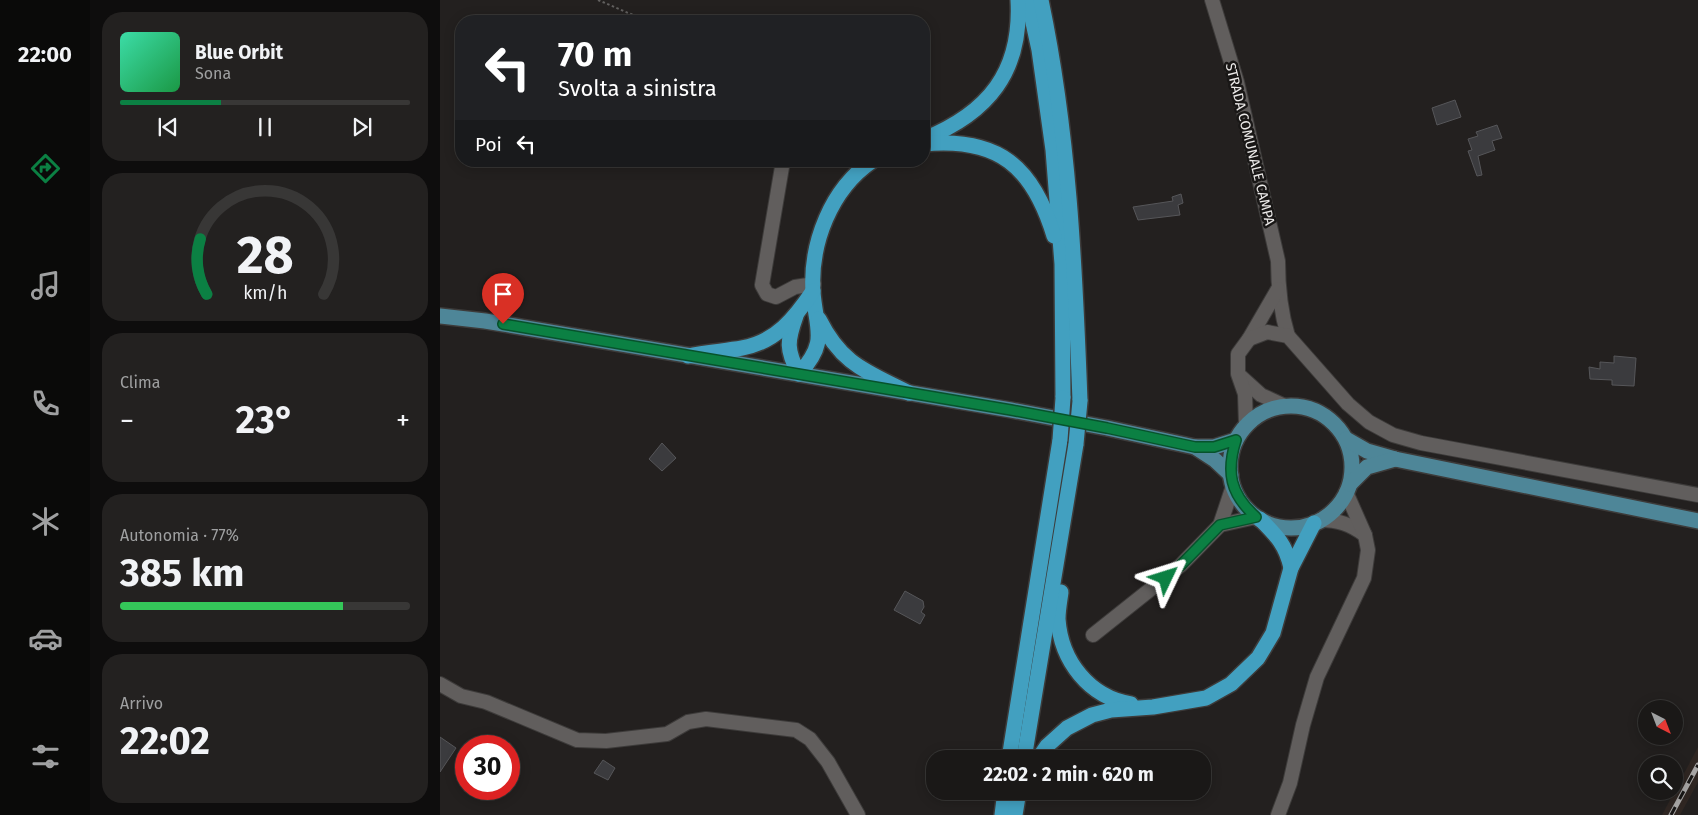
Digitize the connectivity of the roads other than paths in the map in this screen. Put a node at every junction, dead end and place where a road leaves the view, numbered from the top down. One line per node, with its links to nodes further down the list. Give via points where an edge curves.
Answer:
1 (1018, 0): 5 (highway, via 1017,35 1011,60 998,84 964,120)
2 (1028, 0): 9 (highway, via 1039,50 1053,150)
3 (1041, 0): 34 (highway, bridge, via 1065,146 1075,258 1080,401)
4 (1212, 0): 11 (street, STRADA COMUNALE CAMPA, via 1237,82 1278,261)
5 (930, 136)
6 (930, 143): 9 (highway, via 976,146 1001,155 1024,173 1039,198)
7 (783, 167): 10 (street, via 762,285 768,294 776,297 796,287)
8 (864, 167): 10 (highway, via 831,206 822,228)
9 (1061, 259): 40 (highway, bridge, via 1063,398 1060,440)
10 (813, 288): 13 (highway); 14 (highway)
11 (1278, 289): 15 (street, STRADA COMUNALE CAMPA); 16 (street)
12 (440, 316): 17 (main road)
13 (796, 316): 17 (highway, via 764,342); 18 (highway, via 787,346)
14 (818, 316): 18 (highway, via 815,354); 20 (highway, via 829,340 855,366)
15 (1288, 336): 16 (street, via 1268,332); 29 (street, via 1348,404 1369,422 1393,435 1430,445)
16 (1249, 339): 19 (street, via 1238,354)
17 (688, 356): 18 (main road)
18 (799, 374): 20 (main road)
19 (1238, 374): 21 (street, via 1261,395); 22 (street, via 1245,394)
20 (908, 393): 25 (main road)
21 (1285, 406): 22 (main road, via 1264,412); 23 (main road, via 1300,406 1327,417)
22 (1246, 425): 24 (main road)
23 (1346, 439): 26 (main road, via 1367,451); 28 (main road, via 1352,469)
24 (1236, 440): 25 (main road, via 1214,447); 27 (main road, via 1231,457)
25 (1195, 447): 27 (main road, via 1215,460)
26 (1395, 459): 28 (main road, via 1367,467); 31 (main road)
27 (1232, 481): 30 (main road, via 1246,508); 33 (street)
28 (1348, 488): 32 (main road, via 1333,511); 35 (street)
29 (1698, 495)
30 (1258, 518): 32 (main road, via 1281,527); 33 (street); 36 (highway, via 1281,541)
31 (1698, 521)
32 (1317, 522): 35 (street, via 1337,520); 36 (highway)
33 (1220, 525): 37 (street, via 1181,565)
34 (1062, 531): 39 (highway, via 1064,570 1058,618 1063,647 1076,672 1094,688 1118,702); 41 (highway)
35 (1365, 535): 48 (street, via 1368,550 1364,578 1317,677 1302,725 1290,784)
36 (1291, 568): 39 (highway, via 1273,633 1258,658 1231,684 1206,698)
37 (1094, 636)
38 (440, 684): 45 (street, via 461,696 486,702 577,740 606,741 667,734 688,722 706,719 796,730 810,739 828,762)
39 (1153, 707): 42 (highway, via 1092,715 1067,728)
40 (1011, 750)
41 (1026, 750)
42 (1044, 750)
43 (1004, 800): 46 (highway)
44 (1018, 800): 47 (highway)
45 (858, 815)
46 (1002, 815)
47 (1015, 815)
48 (1278, 815)

